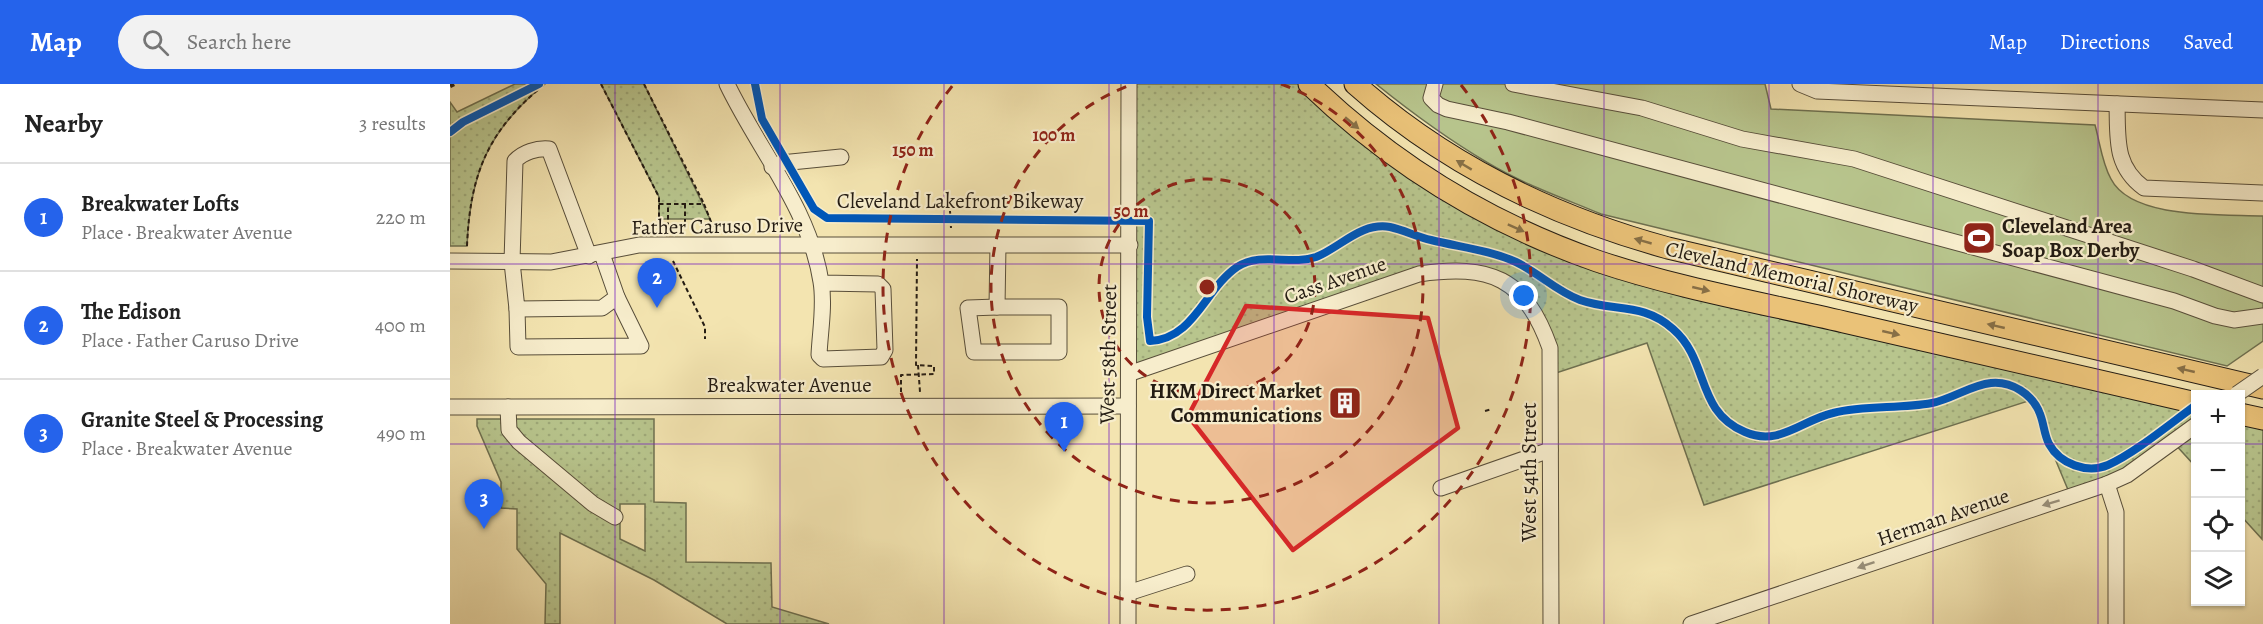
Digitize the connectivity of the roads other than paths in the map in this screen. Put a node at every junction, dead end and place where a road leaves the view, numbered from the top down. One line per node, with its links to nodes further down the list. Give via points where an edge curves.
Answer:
1 (728, 84): 12 (street)
2 (1129, 84): 14 (street, West 58th Street)
3 (1309, 84): 31 (highway, Cleveland Memorial Shoreway, one-way to 31, via 1375,142 1452,195 1500,221 1596,260 1700,289)
4 (1355, 84): 29 (highway, Cleveland Memorial Shoreway, one-way to 4, via 1610,231 1536,203 1475,172 1410,129)
5 (1435, 84): 25 (street, via 1431,98 1447,109 1949,241 2214,316 2234,320)
6 (1513, 84): 21 (street, via 1642,108 1742,139 1854,159)
7 (1800, 84): 8 (street, via 1817,91)
8 (1992, 91): 9 (street)
9 (2117, 104): 10 (street); 13 (street, via 2118,148 2129,177 2144,188)
10 (2263, 110)
11 (841, 157): 12 (street)
12 (772, 167): 15 (street)
13 (2262, 193)
14 (1130, 244): 16 (street, Father Caruso Drive); 27 (street, West 58th Street)
15 (812, 245): 16 (street, Father Caruso Drive); 17 (street, Father Caruso Drive, via 639,245); 20 (street)
16 (998, 245): 23 (street)
17 (595, 255): 19 (street, Father Caruso Drive, via 551,262); 19 (street, via 549,149 540,148 515,161); 22 (street)
18 (450, 261): 19 (street, Father Caruso Drive)
19 (512, 262): 24 (street)
20 (822, 283): 20 (street, via 819,355 823,359 881,357 885,350 884,290 878,284)
21 (2263, 295)
22 (617, 297): 24 (street, via 602,308); 24 (street, via 640,346 518,347)
23 (997, 307): 23 (street, via 1059,307 1059,352 975,352 968,308)
24 (517, 309)
25 (2263, 316)
26 (1541, 322): 27 (street, Cass Avenue, via 1525,297 1494,277 1455,268 1419,274); 38 (street, West 54th Street, via 1550,348)
27 (1131, 373): 32 (street, West 58th Street)
28 (2263, 376): 30 (street, bridge)
29 (2263, 388)
30 (2243, 390)
31 (2191, 402)
32 (1128, 406): 34 (street, Breakwater Avenue); 43 (street, West 58th Street)
33 (450, 407): 34 (street, Breakwater Avenue)
34 (508, 407): 41 (street, via 509,430 519,442 593,504)
35 (2245, 415): 36 (highway)
36 (2263, 419)
37 (2191, 428): 39 (street, Herman Avenue, via 2127,475)
38 (1550, 450): 40 (street); 45 (street, West 54th Street)
39 (2107, 484): 46 (street, Herman Avenue, one-way to 46); 47 (street, via 2116,512)
40 (1441, 488)
41 (615, 517)
42 (1187, 574): 43 (street)
43 (1128, 592): 44 (street, West 58th Street)
44 (1128, 624)
45 (1551, 624)
46 (1691, 624)
47 (2116, 624)

